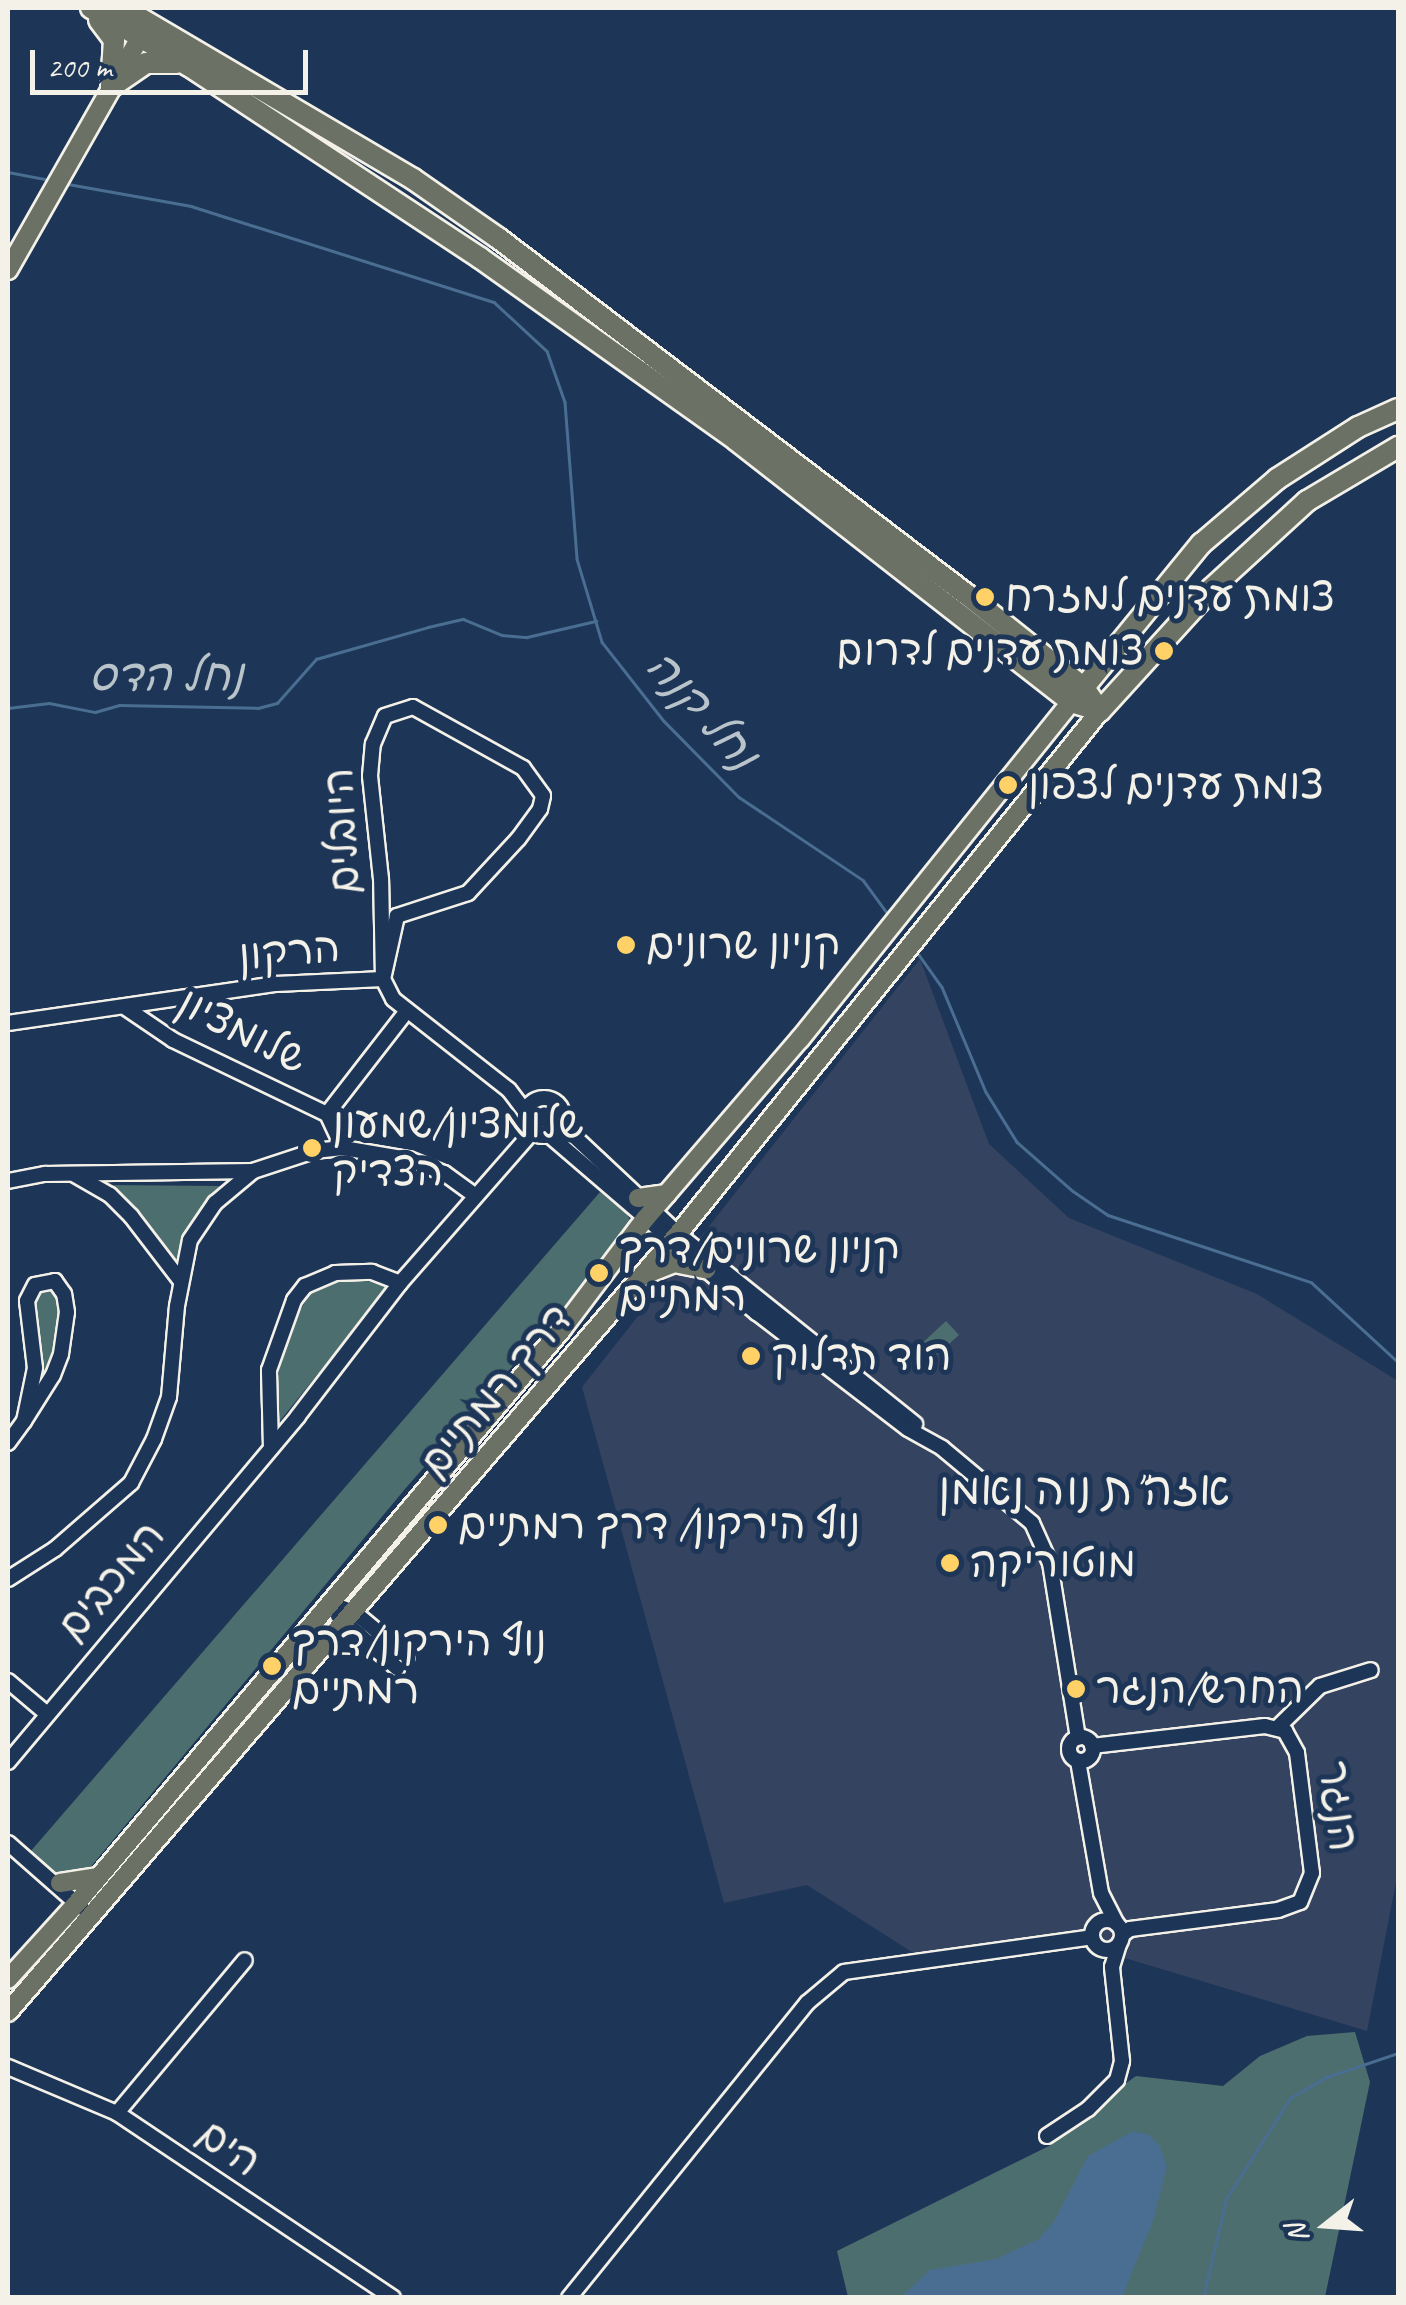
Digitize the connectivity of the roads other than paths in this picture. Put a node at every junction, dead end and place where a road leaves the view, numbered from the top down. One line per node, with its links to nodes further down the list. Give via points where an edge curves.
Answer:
1 (89, 8): 3 (highway); 5 (highway, via 114,40)
2 (123, 8): 3 (highway)
3 (144, 30): 4 (highway); 5 (main road); 10 (highway, via 413,179 498,238)
4 (190, 66): 5 (highway, via 152,61); 11 (highway, via 398,200 657,383)
5 (112, 87): 6 (main road)
6 (8, 270)
7 (1398, 410): 9 (highway, via 1358,426 1276,480 1201,544)
8 (1398, 447): 12 (highway, via 1306,501 1212,588)
9 (1114, 649): 10 (highway, via 1083,666); 11 (highway)
10 (1043, 658): 11 (highway)
11 (1072, 702): 12 (highway); 26 (main road, via 667,1194)
12 (1100, 711): 27 (main road, דרך רמתיים)
13 (383, 979): 13 (street, היובלים, via 397,916 468,893 518,839 543,796 522,768 412,707 386,716 373,744); 14 (street, הרקון, via 276,984); 15 (street, הרקון)
14 (126, 1008): 16 (street, הרקון); 18 (street, שלומציון, via 173,1040)
15 (407, 1011): 17 (street, הרקון); 18 (street)
16 (8, 1023)
17 (529, 1106): 19 (street, via 545,1098 556,1102 562,1112); 20 (street, via 526,1124)
18 (327, 1114): 21 (street)
19 (555, 1130): 20 (street); 26 (street)
20 (532, 1132): 25 (street, המכבים)
21 (343, 1148): 22 (street); 25 (street, via 409,1159)
22 (253, 1172): 23 (street); 29 (street, via 202,1222)
23 (75, 1174): 24 (street); 29 (street, via 131,1216)
24 (8, 1181)
25 (474, 1195): 31 (street, המכבים)
26 (641, 1214): 27 (street); 38 (main road, דרך רמתיים, via 562,1329)
27 (674, 1238): 28 (street); 30 (main road, דרך רמתיים); 33 (street, via 914,1422)
28 (706, 1269): 30 (main road, via 674,1263); 33 (street)
29 (180, 1280): 36 (street, via 169,1397 144,1462 83,1527)
30 (634, 1282): 37 (main road, דרך רמתיים)
31 (400, 1283): 35 (street, המכבים); 35 (street, via 372,1272 335,1273 305,1286 294,1300 269,1370)
32 (24, 1421): 32 (street, via 62,1354 66,1312 54,1281 35,1285 27,1301 35,1368); 34 (street)
33 (921, 1434): 47 (street, via 1028,1518 1040,1536)
34 (8, 1443)
35 (271, 1448): 45 (street, המכבים)
36 (8, 1579)
37 (374, 1589): 39 (main road, דרך רמתיים); 40 (street)
38 (330, 1604): 39 (street); 52 (main road, דרך רמתיים)
39 (348, 1617): 40 (street); 41 (street); 42 (main road, דרך רמתיים)
40 (376, 1630): 41 (street, via 402,1662)
41 (370, 1646): 42 (street)
42 (318, 1651): 56 (main road, דרך רמתיים)
43 (1371, 1670): 46 (street, via 1320,1686)
44 (8, 1681): 45 (street)
45 (47, 1714): 50 (street, המכבים)
46 (1277, 1728): 48 (street, הנגר); 58 (street, הנגר, via 1297,1752 1312,1874 1304,1896 1278,1910)
47 (1078, 1738): 48 (street); 49 (street, via 1069,1749)
48 (1092, 1746): 49 (street, via 1088,1759)
49 (1078, 1761): 54 (street)
50 (8, 1762)
51 (8, 1843): 53 (street)
52 (99, 1877): 53 (main road); 55 (main road, דרך רמתיים)
53 (54, 1883): 55 (street); 57 (main road)
54 (1101, 1893): 58 (street); 59 (street)
55 (78, 1901): 56 (street); 57 (main road, דרך רמתיים)
56 (92, 1915): 63 (main road, דרך רמתיים)
57 (60, 1922): 62 (main road, דרך רמתיים)
58 (1120, 1934): 59 (street); 59 (street, via 1107,1919); 61 (street)
59 (1096, 1937): 61 (street); 69 (street, via 844,1972 807,2004)
60 (246, 1960): 66 (street)
61 (1112, 1967): 67 (street, via 1122,2061 1117,2080)
62 (8, 1978)
63 (8, 2012)
64 (8, 2059): 65 (street, הים)
65 (13, 2069): 66 (street, הים)
66 (118, 2112): 68 (street, הים)
67 (1046, 2136)
68 (392, 2298)
69 (569, 2298)

